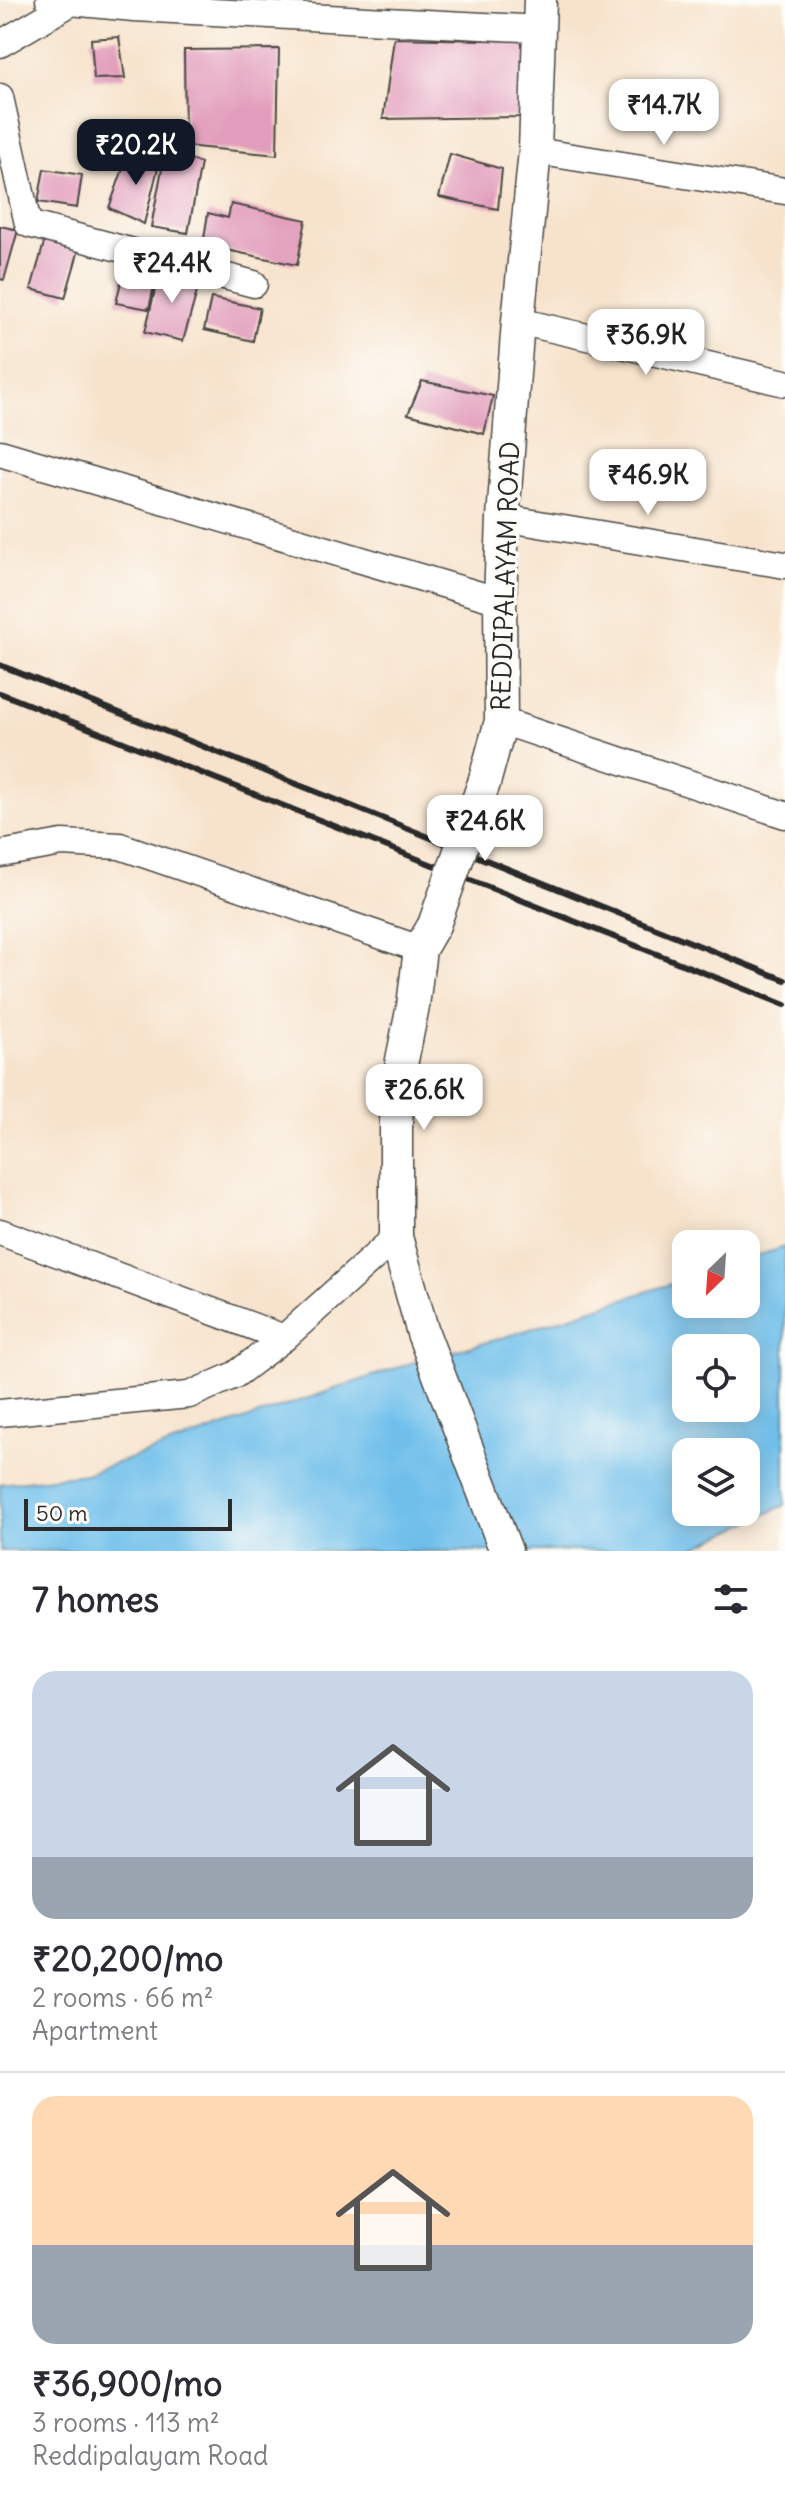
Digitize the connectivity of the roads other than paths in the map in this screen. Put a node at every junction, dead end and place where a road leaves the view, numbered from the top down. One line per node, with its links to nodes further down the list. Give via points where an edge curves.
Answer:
1 (60, 1): 2 (street, via 134,8); 3 (street)
2 (540, 14): 5 (street, REDDIPALAYAM ROAD)
3 (0, 44)
4 (0, 97): 7 (street, via 28,224)
5 (535, 151): 6 (street); 8 (street, REDDIPALAYAM ROAD)
6 (785, 191)
7 (254, 284)
8 (518, 321): 9 (street); 11 (street, REDDIPALAYAM ROAD)
9 (785, 383)
10 (0, 453): 13 (street)
11 (503, 518): 12 (street); 13 (street, REDDIPALAYAM ROAD)
12 (785, 565)
13 (500, 601): 14 (street, REDDIPALAYAM ROAD)
14 (501, 721): 15 (street); 17 (street, REDDIPALAYAM ROAD, bridge, via 484,783)
15 (785, 815)
16 (0, 854): 17 (street, via 62,843 120,846)
17 (427, 937): 19 (street, REDDIPALAYAM ROAD, via 402,1060)
18 (0, 1232): 20 (street)
19 (396, 1237): 20 (street); 22 (street, REDDIPALAYAM ROAD, via 423,1333)
20 (284, 1338): 21 (street, via 235,1375 189,1395)
21 (0, 1413)
22 (506, 1551)

